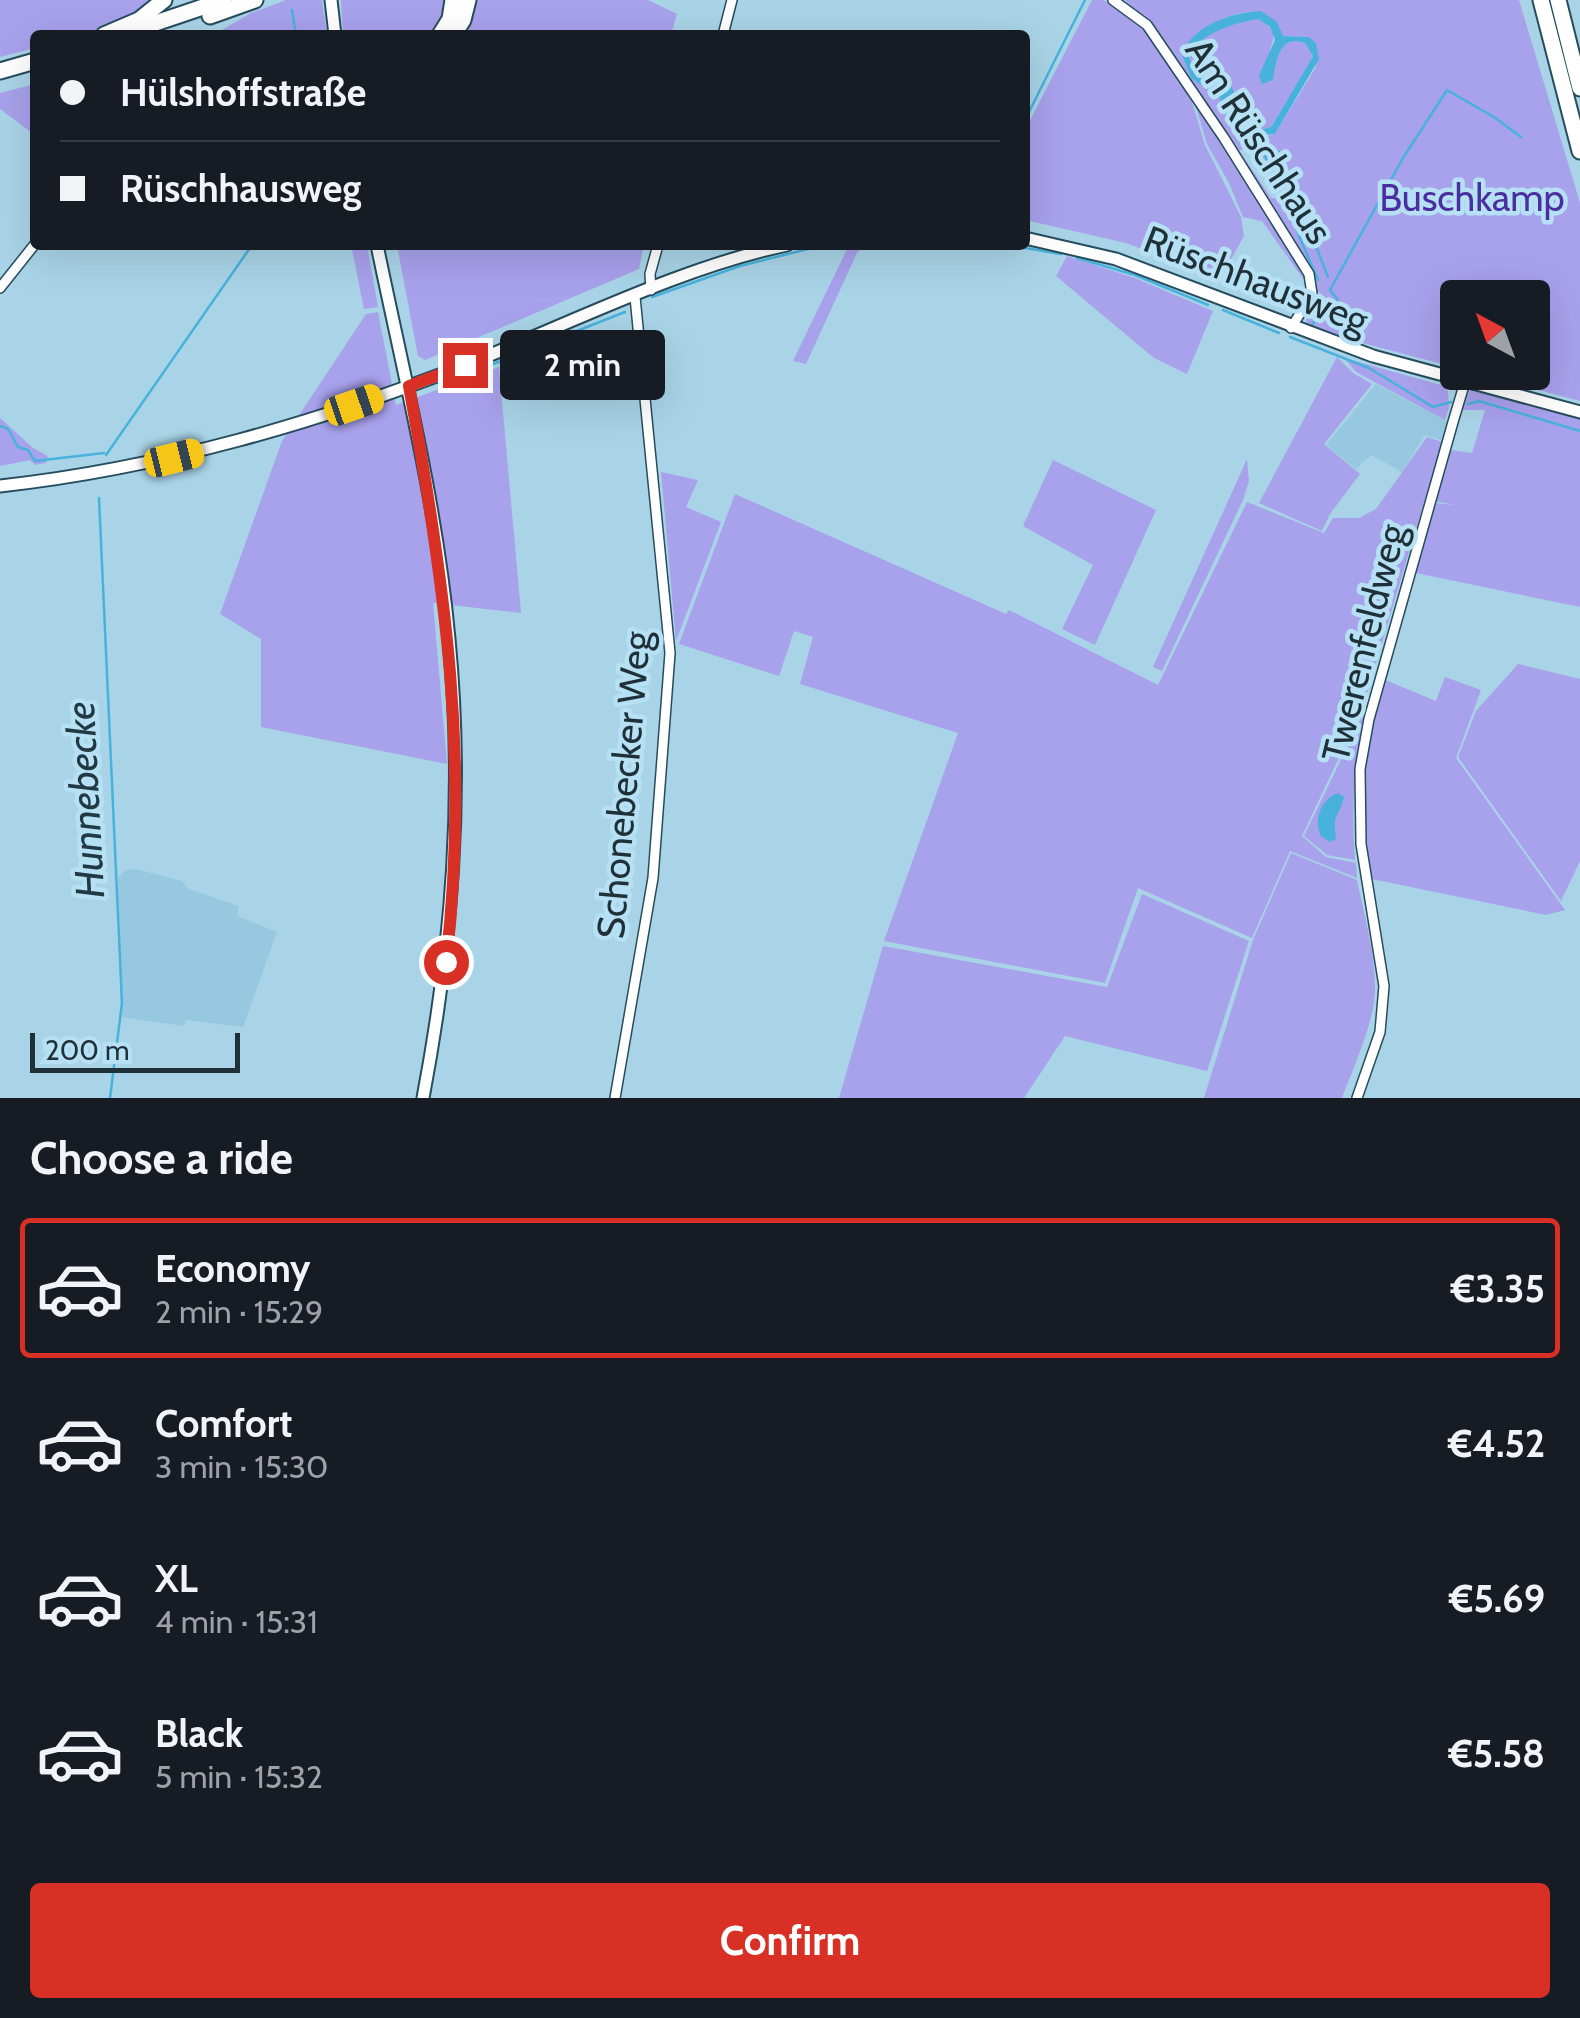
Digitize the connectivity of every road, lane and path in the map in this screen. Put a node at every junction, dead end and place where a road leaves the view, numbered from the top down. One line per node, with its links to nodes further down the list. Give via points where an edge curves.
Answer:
1 (164, 0): 11 (highway)
2 (224, 0): 12 (highway)
3 (255, 0): 13 (highway)
4 (453, 0): 15 (highway)
5 (468, 0): 16 (highway)
6 (732, 0): 17 (street)
7 (1114, 0): 32 (street, Am Rüschhaus, via 1147,25 1309,274 1312,294)
8 (1542, 0): 23 (highway)
9 (1558, 0): 22 (highway)
10 (331, 3): 14 (main road)
11 (116, 30)
12 (135, 30)
13 (168, 30)
14 (334, 30)
15 (443, 30)
16 (457, 30)
17 (725, 30)
18 (30, 62): 19 (highway)
19 (0, 70)
20 (30, 73): 21 (highway)
21 (0, 81)
22 (1580, 88)
23 (1580, 151)
24 (1030, 239): 32 (main road, Rüschhausweg, via 1116,260)
25 (30, 250): 29 (street)
26 (377, 250): 34 (main road)
27 (657, 250): 30 (street)
28 (768, 250): 30 (main road)
29 (0, 288)
30 (651, 290): 31 (main road)
31 (635, 296): 34 (main road); 40 (street, Schonebecker Weg, via 670,652 652,878)
32 (1291, 328): 33 (main road, Rüschhausweg)
33 (1440, 371)
34 (409, 386): 38 (main road, via 174,458); 39 (main road, via 444,590 456,755 449,937)
35 (1465, 390): 41 (street, Twerenfeldweg, via 1363,747 1358,816 1384,986 1380,1032)
36 (1510, 390): 37 (main road, Rüschhausweg)
37 (1580, 412)
38 (0, 486)
39 (422, 1098)
40 (614, 1098)
41 (1357, 1098)

